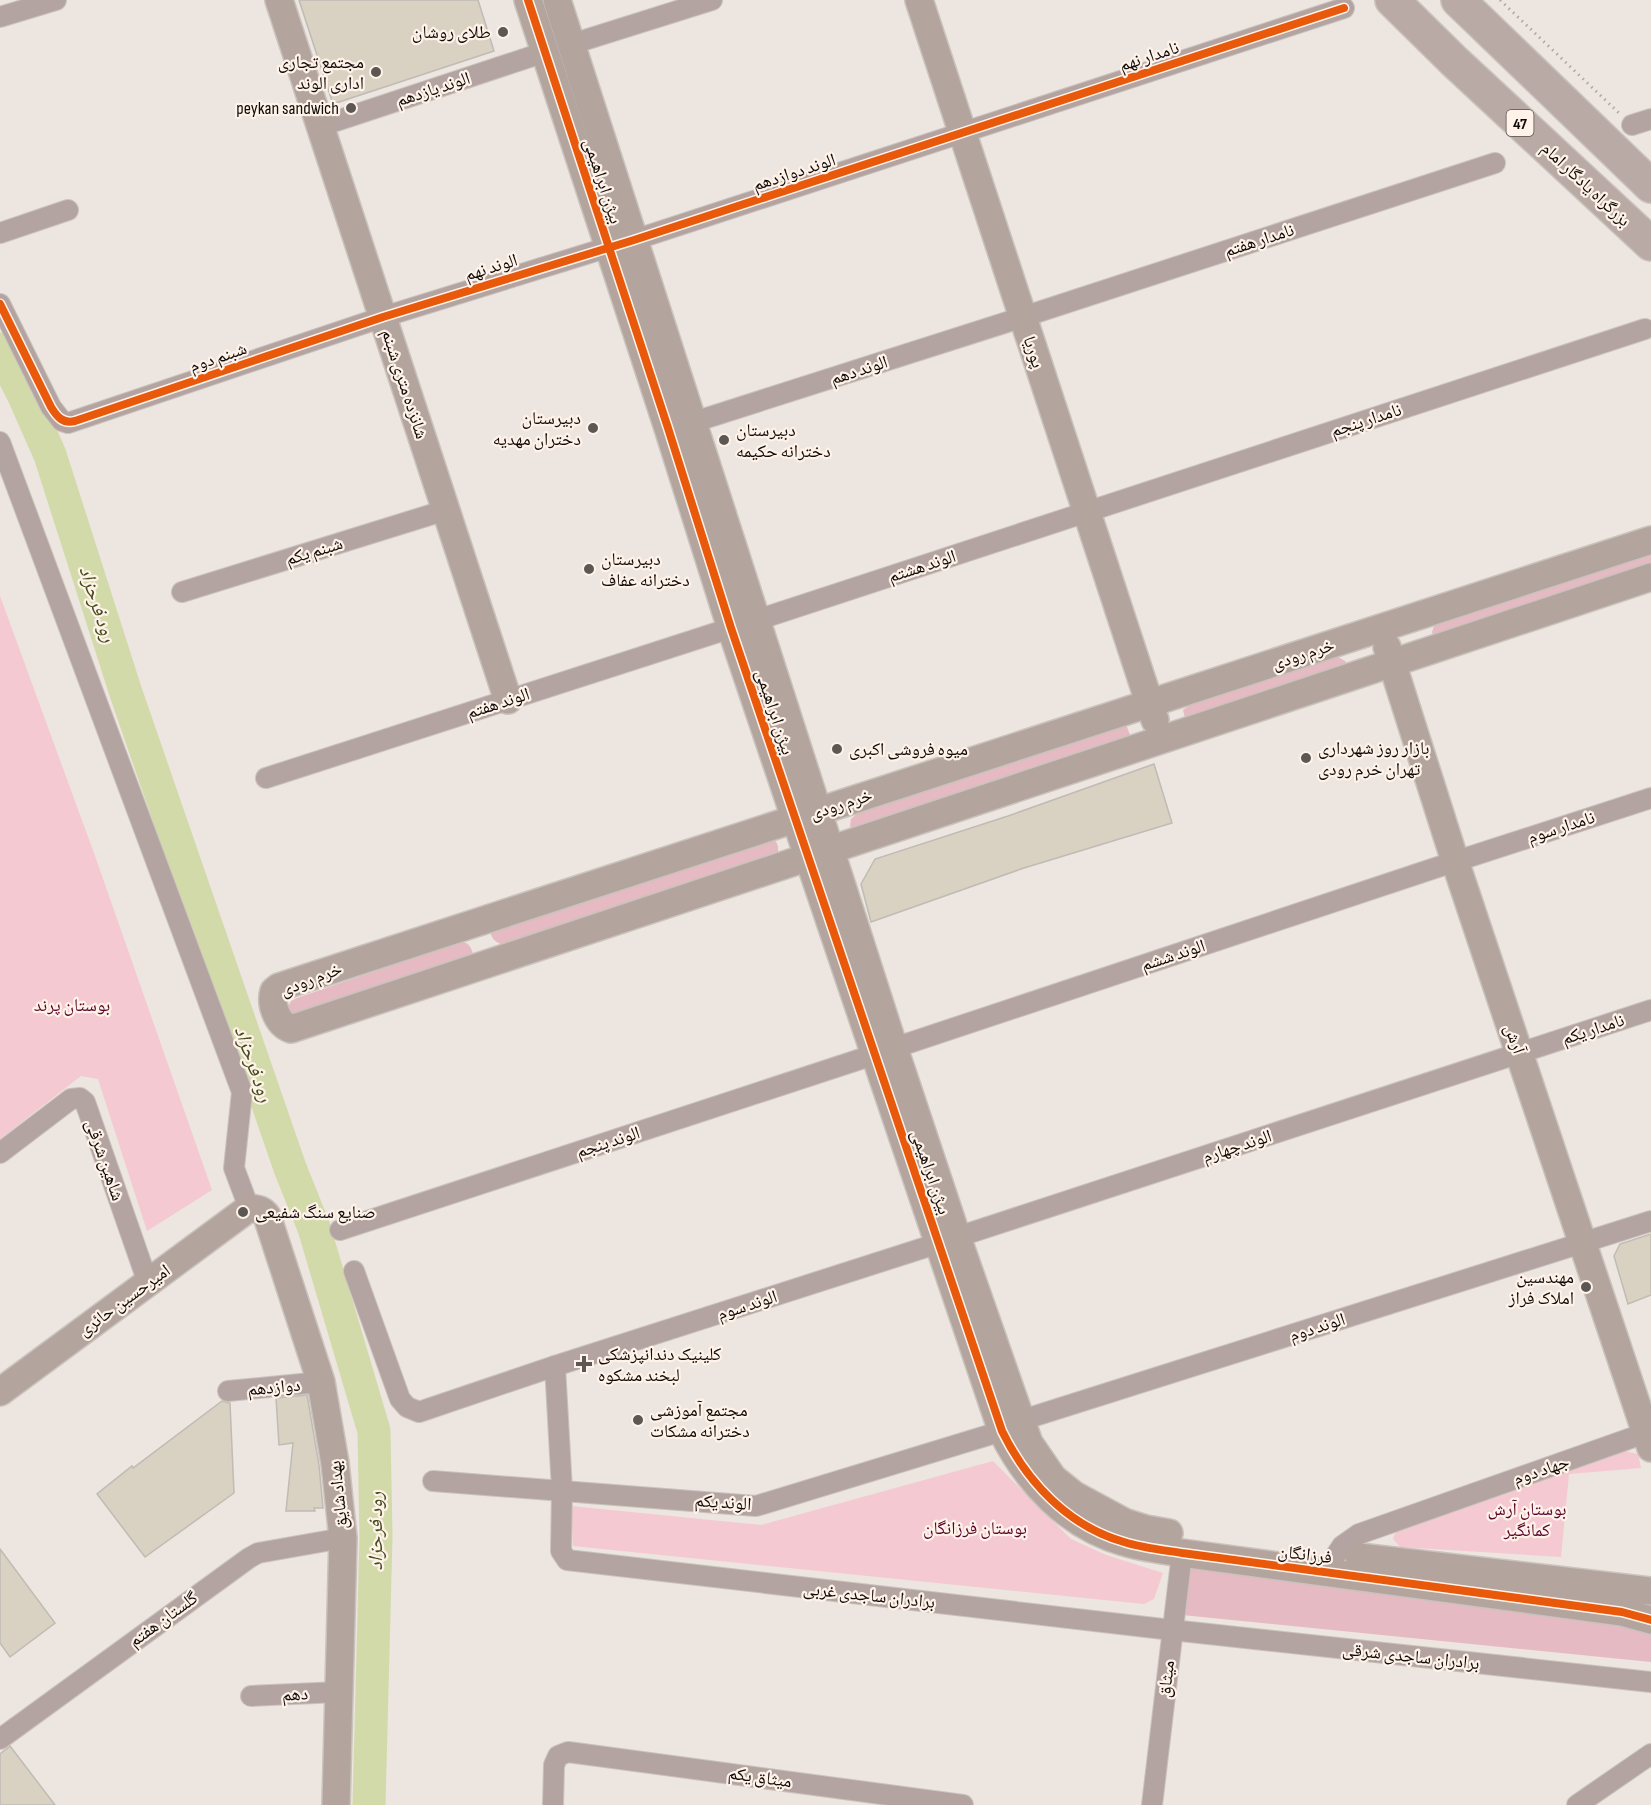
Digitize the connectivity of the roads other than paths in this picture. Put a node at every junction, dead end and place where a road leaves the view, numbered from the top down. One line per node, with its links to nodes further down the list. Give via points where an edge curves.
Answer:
1 (56, 0): 10 (street)
2 (279, 0): 15 (street, شانزده متری شبنم)
3 (528, 0): 12 (street, بیژن ابراهیمی)
4 (557, 0): 11 (street, بیژن ابراهیمی)
5 (712, 0): 11 (street)
6 (920, 0): 16 (street, پوریا)
7 (1392, 0): 22 (highway, بزرگراه یادگار امام / 47)
8 (1458, 0): 18 (highway, 47)
9 (1344, 8): 16 (street, نامدار نهم)
10 (0, 17)
11 (572, 44): 12 (street); 21 (street, بیژن ابراهیمی)
12 (545, 52): 15 (street, الوند یازدهم); 21 (street, بیژن ابراهیمی)
13 (1651, 119): 14 (street)
14 (1632, 125)
15 (321, 126): 24 (street, شانزده متری شبنم)
16 (963, 132): 21 (street, الوند دوازدهم); 25 (street, پوریا)
17 (1495, 163): 25 (street, نامدار هفتم)
18 (1651, 186)
19 (68, 210): 20 (street)
20 (0, 233)
21 (621, 243): 24 (street, الوند نهم); 27 (street, بیژن ابراهیمی); 28 (street, بیژن ابراهیمی)
22 (1651, 243)
23 (0, 304): 24 (street, شبنم دوم, via 51,407 68,423)
24 (383, 316): 30 (street, شانزده متری شبنم)
25 (1023, 318): 27 (street, الوند دهم); 31 (street, پوریا)
26 (1645, 329): 31 (street, نامدار پنجم)
27 (694, 422): 28 (street); 35 (street, بیژن ابراهیمی)
28 (668, 428): 37 (street, بیژن ابراهیمی)
29 (0, 442): 53 (street, via 242,1092 234,1168)
30 (446, 510): 34 (street, شبنم یکم); 39 (street, شانزده متری شبنم)
31 (1087, 512): 35 (street, الوند هشتم); 40 (street, پوریا)
32 (1651, 540): 36 (street, خرم رودی)
33 (1651, 577): 38 (street, خرم رودی)
34 (182, 592)
35 (757, 620): 37 (street); 44 (street, بیژن ابراهیمی)
36 (1390, 626): 38 (street, آرش); 40 (street, خرم رودی)
37 (731, 628): 39 (street, الوند هفتم); 44 (street, بیژن ابراهیمی)
38 (1401, 661): 41 (street, خرم رودی); 46 (street, آرش)
39 (508, 700): 42 (street, الوند هفتم)
40 (1149, 704): 41 (street, پوریا); 44 (street, خرم رودی)
41 (1161, 740): 45 (street, خرم رودی)
42 (266, 778)
43 (1651, 798): 46 (street, نامدار سوم)
44 (807, 815): 45 (street, بیژن ابراهیمی); 47 (street, خرم رودی)
45 (819, 854): 48 (street, خرم رودی); 51 (street, بیژن ابراهیمی)
46 (1463, 859): 50 (street, آرش); 51 (street, الوند ششم)
47 (474, 924): 48 (street); 48 (street, خرم رودی, via 279,987 274,991 273,1003 281,1022 291,1029)
48 (487, 963)
49 (1651, 1010): 50 (street, نامدار یکم)
50 (1527, 1050): 56 (street, الوند چهارم); 57 (street, آرش)
51 (885, 1051): 55 (street, الوند پنجم); 56 (street, بیژن ابراهیمی)
52 (0, 1153): 59 (street, شاهین شرقی, via 71,1099 85,1102)
53 (249, 1208): 59 (street, امیرحسین حائری); 61 (street, بهداد شایق, via 264,1211 267,1216)
54 (1651, 1221): 57 (street, الوند دوم)
55 (340, 1230)
56 (948, 1240): 60 (street, الوند سوم); 65 (street, بیژن ابراهیمی)
57 (1591, 1241): 64 (street, آرش); 65 (street, الوند دوم); 66 (street, آرش)
58 (354, 1271): 60 (street, الوند سوم, via 400,1399 407,1407 419,1412)
59 (148, 1283): 63 (street, امیرحسین حائری)
60 (555, 1366): 68 (street)
61 (321, 1382): 62 (street, دوازدهم); 69 (street, بهداد شایق)
62 (228, 1391)
63 (0, 1392)
64 (1651, 1403)
65 (1020, 1423): 68 (street, الوند یکم, via 756,1506); 70 (street, فرزانگان, via 1053,1478 1074,1495 1124,1522)
66 (1649, 1437): 71 (street, جهاد دوم, via 1359,1534 1342,1546)
67 (433, 1480): 68 (street, الوند یکم)
68 (562, 1490): 74 (street, برادران ساجدی غربی, via 561,1551 567,1560)
69 (343, 1538): 76 (street, بهداد شایق); 78 (street, گلستان هفتم, via 258,1553 249,1558)
70 (1184, 1545): 71 (street, فرزانگان); 74 (street, میثاق)
71 (1335, 1564): 72 (street, فرزانگان); 73 (street, فرزانگان)
72 (1651, 1591)
73 (1651, 1620)
74 (1172, 1630): 75 (street, برادران ساجدی شرقی); 84 (street, میثاق)
75 (1651, 1682)
76 (339, 1692): 77 (street, دهم); 81 (street, بهداد شایق)
77 (251, 1695)
78 (0, 1739)
79 (1651, 1754): 85 (street)
80 (914, 1802): 82 (street, میثاق یکم, via 568,1752 558,1756 554,1765); 83 (street, میثاق یکم)
81 (336, 1805)
82 (553, 1805)
83 (963, 1805)
84 (1152, 1805)
85 (1577, 1805)

